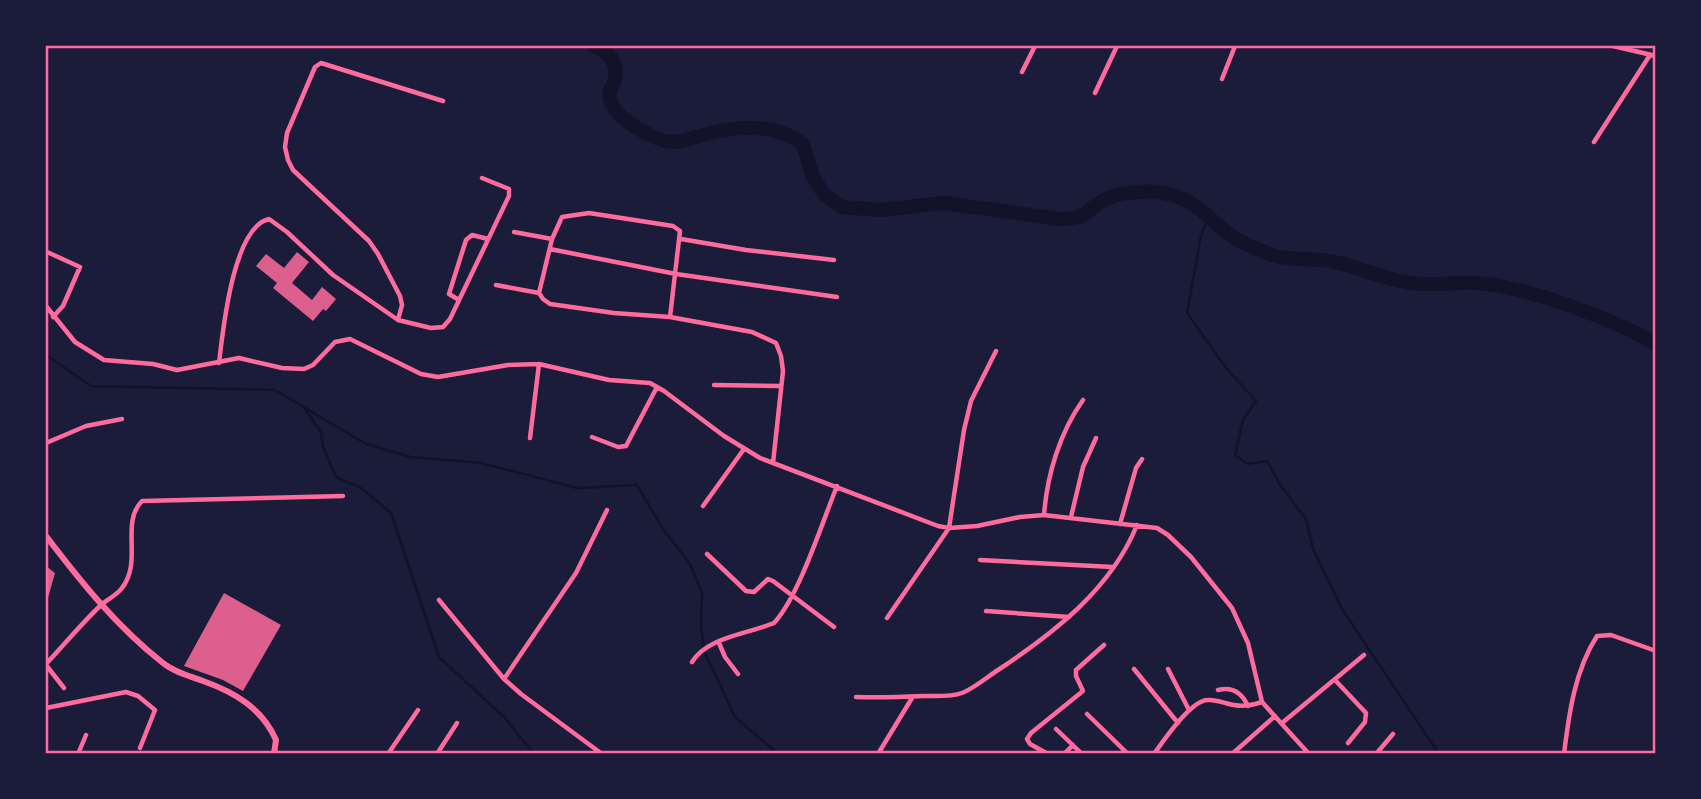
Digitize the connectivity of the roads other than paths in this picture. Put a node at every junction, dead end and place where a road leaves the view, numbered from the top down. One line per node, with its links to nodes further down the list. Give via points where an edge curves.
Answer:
1 (1035, 46): 7 (street)
2 (1117, 46): 9 (street)
3 (1235, 46): 8 (street)
4 (1613, 46): 5 (street)
5 (1634, 48): 6 (street)
6 (1653, 55): 11 (street)
7 (1021, 72)
8 (1222, 79)
9 (1095, 93)
10 (443, 101): 28 (street, via 321,63 287,133 285,147 293,170 369,241 390,273 402,305)
11 (1594, 142)
12 (482, 178): 14 (street, via 509,189)
13 (514, 232): 15 (street)
14 (488, 239): 24 (street); 24 (street, via 472,235 466,240 449,294)
15 (552, 239): 16 (street, via 562,217 589,213 673,226); 17 (street)
16 (681, 239): 19 (street); 20 (street)
17 (550, 249): 20 (street); 22 (street)
18 (47, 252): 26 (street, via 80,267)
19 (834, 260)
20 (676, 274): 23 (street); 27 (street)
21 (496, 285): 22 (street)
22 (540, 293): 27 (street, via 550,304)
23 (836, 297)
24 (459, 300): 28 (street, via 443,327)
25 (46, 306): 26 (street)
26 (53, 317): 30 (street, via 75,342 104,360 177,369)
27 (670, 317): 33 (street, via 727,326 776,343 783,371)
28 (398, 320): 30 (street, via 333,275 277,223 261,220 238,255)
29 (996, 351): 52 (street, via 971,401)
30 (219, 363): 31 (street, via 239,358 304,369 335,342 350,339 412,370 438,377)
31 (539, 364): 34 (street); 38 (street)
32 (714, 385): 33 (street)
33 (781, 386): 43 (street)
34 (657, 387): 37 (street, via 626,446); 41 (street)
35 (1083, 400): 48 (street, via 1061,443)
36 (122, 419): 40 (street, via 86,426)
37 (592, 436)
38 (530, 438)
39 (1097, 438): 49 (street, via 1083,467)
40 (46, 443)
41 (744, 449): 43 (street); 46 (street)
42 (1142, 459): 50 (street)
43 (772, 463): 44 (street)
44 (837, 486): 52 (street); 57 (street)
45 (343, 496): 59 (street, via 142,502 132,521 130,574 122,589)
46 (703, 506)
47 (607, 510): 73 (street, via 576,573)
48 (1044, 514): 49 (street); 52 (street)
49 (1071, 517): 50 (street)
50 (1120, 524): 51 (street)
51 (1137, 525): 56 (street); 79 (street, via 1157,528 1175,539 1222,594 1244,633)
52 (949, 528): 62 (street)
53 (46, 536): 59 (street)
54 (706, 554): 57 (street, via 746,591 754,592 768,579)
55 (980, 560): 56 (street)
56 (1113, 567): 61 (street)
57 (792, 596): 63 (street); 64 (street, via 774,624)
58 (439, 600): 73 (street)
59 (100, 606): 69 (street); 96 (street, via 167,666 247,702 261,714 276,740)
60 (986, 611): 61 (street)
61 (1069, 617): 78 (street, via 964,693)
62 (887, 618)
63 (834, 627)
64 (719, 643): 68 (street, via 697,654); 72 (street)
65 (1104, 645): 101 (street, via 1076,670 1083,691 1027,739)
66 (1656, 651): 109 (street, via 1611,635 1597,636 1576,682)
67 (1364, 655): 74 (street)
68 (692, 663)
69 (46, 665): 75 (street)
70 (1134, 669): 87 (street)
71 (1168, 669): 83 (street)
72 (738, 674)
73 (505, 679): 99 (street)
74 (1335, 680): 88 (street); 92 (street, via 1366,713 1365,722)
75 (64, 688)
76 (1218, 690): 80 (street, via 1234,690)
77 (856, 697): 78 (street)
78 (912, 697): 100 (street)
79 (1262, 702): 80 (street); 85 (street)
80 (1248, 706): 83 (street, via 1209,699)
81 (46, 708): 94 (street, via 126,692 138,696 155,710)
82 (418, 710): 97 (street)
83 (1189, 710): 87 (street)
84 (1087, 714): 104 (street)
85 (1275, 716): 88 (street); 106 (street)
86 (457, 723): 98 (street)
87 (1178, 723): 105 (street)
88 (1282, 723): 107 (street)
89 (1056, 729): 93 (street)
90 (1392, 734): 108 (street)
91 (86, 735): 95 (street)
92 (1348, 743)
93 (1073, 745): 102 (street); 103 (street)
94 (140, 748)
95 (78, 754)
96 (274, 754)
97 (388, 754)
98 (436, 754)
99 (602, 754)
100 (878, 754)
101 (1048, 754)
102 (1064, 754)
103 (1082, 754)
104 (1128, 754)
105 (1154, 754)
106 (1232, 754)
107 (1309, 754)
108 (1376, 754)
109 (1564, 754)

